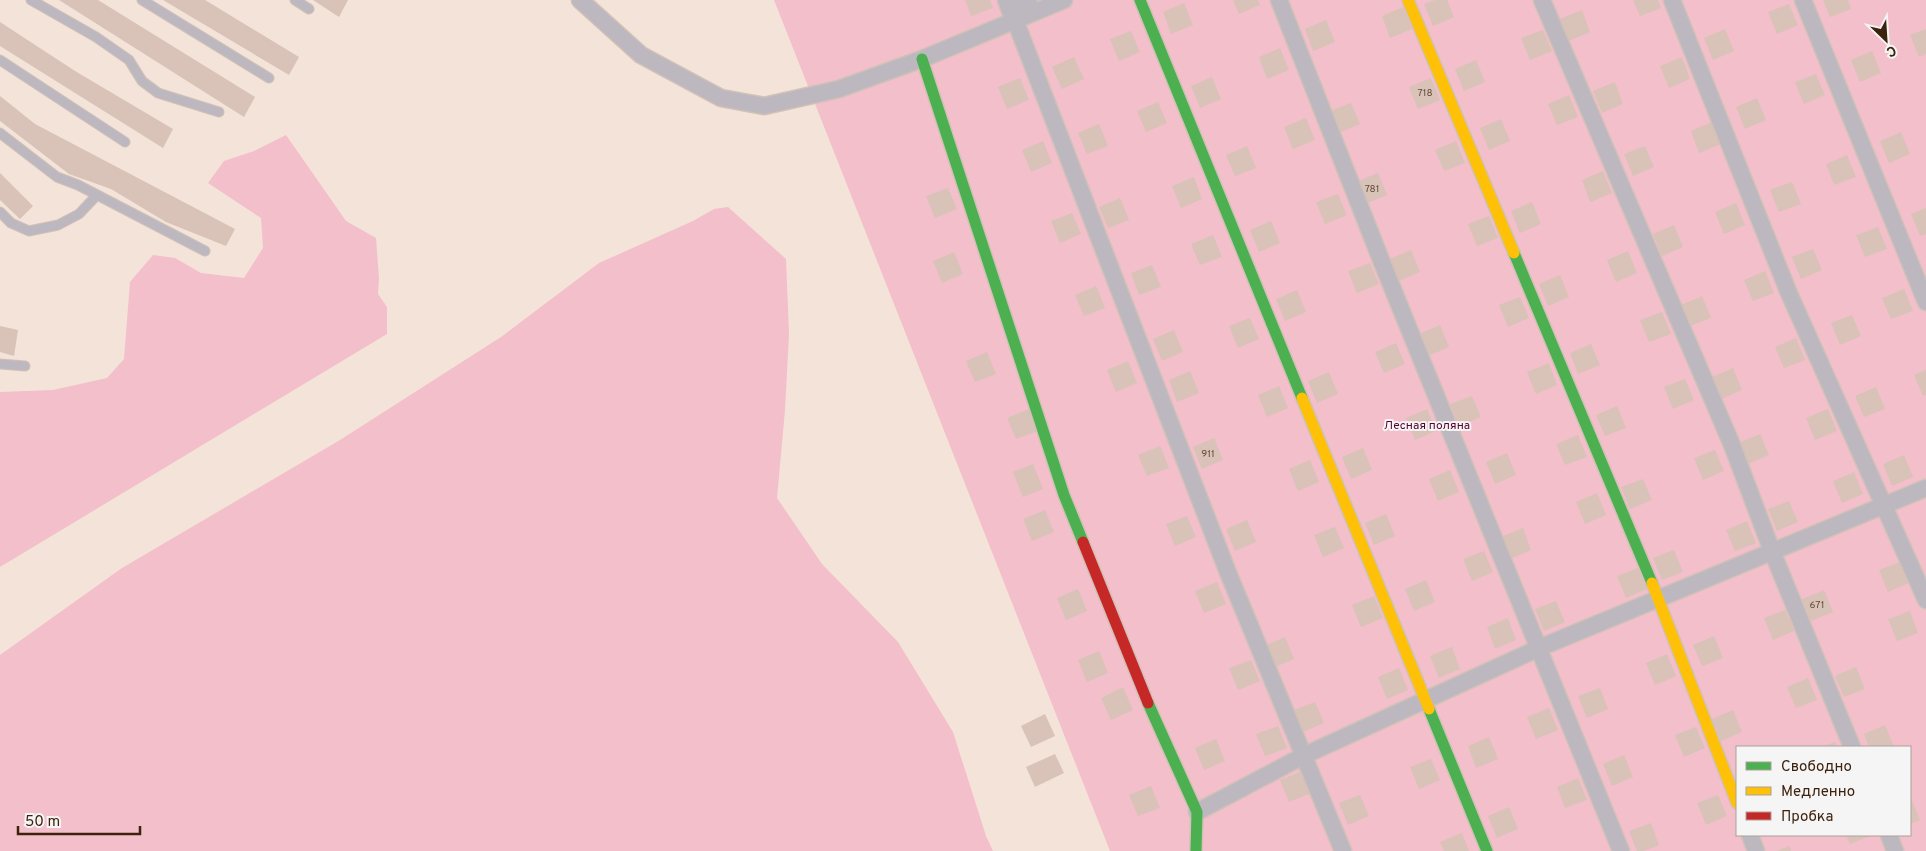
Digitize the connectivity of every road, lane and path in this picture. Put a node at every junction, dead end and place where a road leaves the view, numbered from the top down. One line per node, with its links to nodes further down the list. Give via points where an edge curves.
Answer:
1 (31, 0): 19 (lane, via 129,60 142,81 158,93)
2 (142, 0): 18 (lane)
3 (295, 0): 14 (lane)
4 (580, 0): 16 (street, via 641,54 721,98 764,106 840,89)
5 (1006, 0): 6 (street, via 1010,11)
6 (1037, 0)
7 (1064, 0): 15 (street)
8 (1140, 0): 34 (street)
9 (1278, 0): 33 (street)
10 (1408, 0): 31 (street)
11 (1542, 0): 30 (street, via 1732,445)
12 (1672, 0): 29 (street, via 1788,291)
13 (1803, 0): 25 (street)
14 (310, 9)
15 (1014, 20): 16 (street); 36 (street)
16 (922, 58): 38 (street, via 1064,495 1155,719)
17 (0, 60): 21 (lane)
18 (268, 78)
19 (219, 112)
20 (0, 133): 22 (lane, via 57,177)
21 (125, 142)
22 (97, 195): 23 (lane, via 80,214 58,225 29,231 11,223); 24 (lane)
23 (0, 212)
24 (205, 251)
25 (1926, 302)
26 (0, 364): 27 (lane)
27 (25, 366)
28 (1926, 488): 29 (street)
29 (1884, 505): 30 (street); 32 (street)
30 (1772, 551): 31 (street); 35 (street)
31 (1658, 597): 33 (street); 37 (street)
32 (1926, 600)
33 (1539, 648): 34 (street); 44 (street)
34 (1426, 699): 36 (street); 43 (street)
35 (1852, 746)
36 (1303, 756): 38 (street); 42 (street)
37 (1736, 800)
38 (1197, 812): 41 (street)
39 (1750, 836): 45 (street)
40 (1889, 836): 46 (street)
41 (1196, 851)
42 (1343, 851)
43 (1487, 851)
44 (1621, 851)
45 (1756, 851)
46 (1895, 851)

